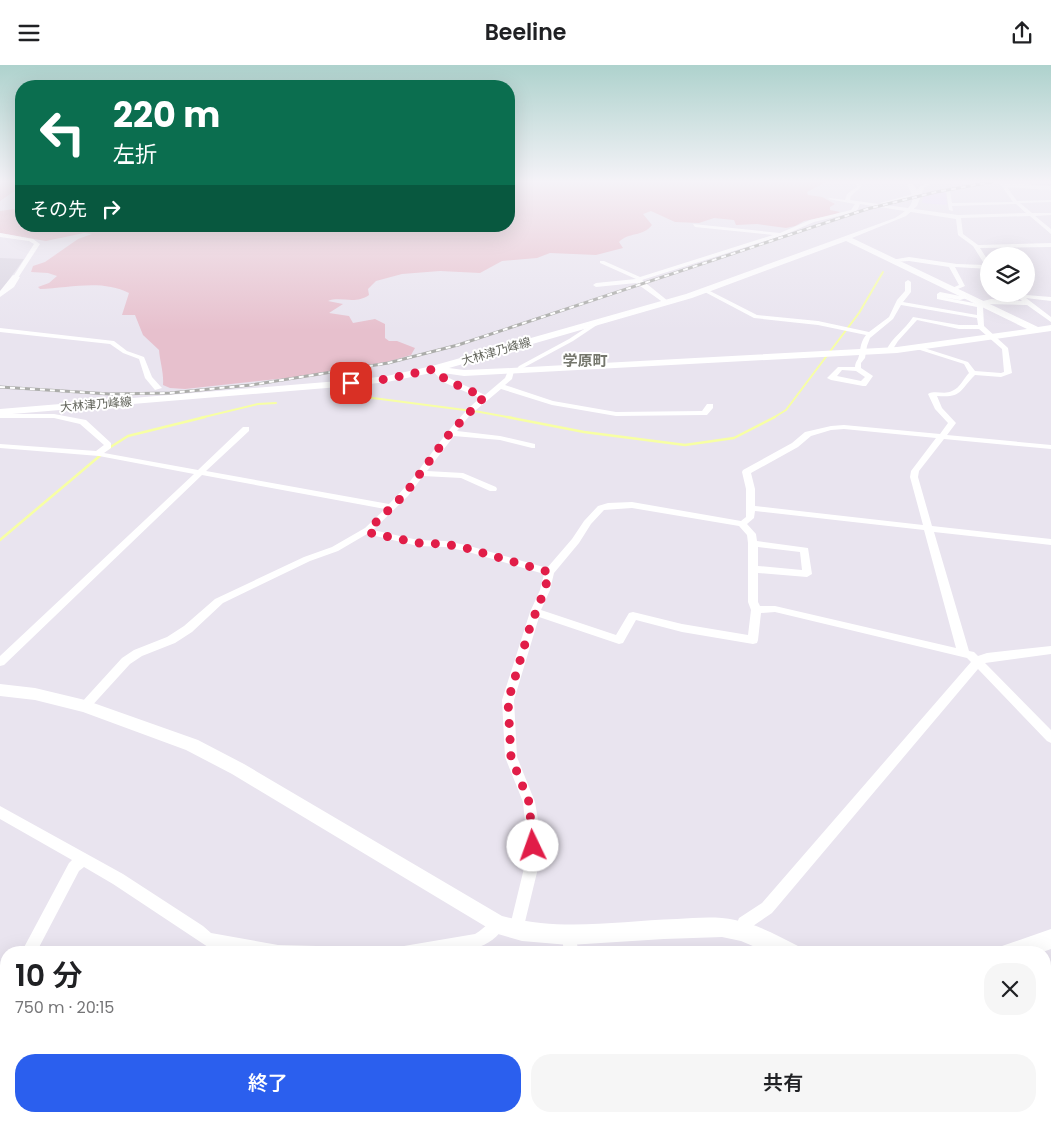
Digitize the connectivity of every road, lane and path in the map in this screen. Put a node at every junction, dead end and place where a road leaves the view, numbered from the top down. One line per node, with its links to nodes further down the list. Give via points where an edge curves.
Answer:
1 (750, 231): 6 (street)
2 (790, 231): 6 (street)
3 (864, 231): 7 (street, 大林津乃峰線)
4 (960, 231): 9 (street)
5 (0, 235): 13 (street, via 31,239 37,244)
6 (782, 235): 14 (street)
7 (846, 238): 10 (street); 18 (street, 大林津乃峰線)
8 (1051, 245): 9 (street)
9 (976, 247): 12 (street, via 989,267)
10 (894, 261): 12 (street, via 925,260); 17 (street)
11 (602, 262): 14 (street)
12 (951, 265): 17 (street, via 962,287)
13 (16, 277): 19 (street)
14 (638, 280): 16 (street); 23 (street)
15 (908, 282): 24 (street, via 908,292)
16 (596, 285)
17 (953, 289): 20 (street)
18 (704, 290): 23 (street, 大林津乃峰線); 35 (street, via 756,317 818,323)
19 (0, 295)
20 (968, 296): 26 (street); 26 (street, via 960,298 940,294 939,298)
21 (1035, 297): 22 (street)
22 (1051, 299)
23 (666, 302): 29 (street, 大林津乃峰線)
24 (900, 303): 27 (street); 35 (street, via 885,324)
25 (1028, 303): 26 (street, via 990,301); 28 (street)
26 (982, 304): 27 (street); 33 (street)
27 (980, 317): 30 (street)
28 (1051, 320)
29 (598, 321): 42 (street, 大林津乃峰線); 44 (street)
30 (981, 327): 36 (street); 40 (street, via 959,327 915,318 897,334)
31 (1051, 328): 33 (street)
32 (0, 330): 38 (street)
33 (1037, 331): 36 (street); 37 (street)
34 (112, 334): 38 (street)
35 (870, 334): 41 (street)
36 (992, 337): 39 (street); 45 (street, via 1004,348 1008,373)
37 (1051, 337)
38 (103, 341): 47 (street, via 112,342 125,352 142,358 149,378)
39 (919, 347): 40 (street); 45 (street, via 966,363)
40 (889, 351): 41 (street)
41 (862, 353): 43 (street); 44 (street)
42 (434, 369): 44 (street, via 464,373); 48 (street, via 446,380); 50 (street, 大林津乃峰線, via 343,384)
43 (858, 369): 43 (street, via 840,368 832,377 863,384 869,376)
44 (515, 371): 46 (street)
45 (973, 373): 53 (street, via 959,391 932,394 939,409 952,421)
46 (500, 386): 48 (street); 49 (street, via 552,403 616,414 704,413)
47 (158, 388)
48 (484, 397): 52 (street)
49 (710, 406)
50 (0, 414): 57 (street, via 83,421 108,443)
51 (246, 429): 58 (street)
52 (450, 433): 55 (street, via 500,438); 59 (street)
53 (942, 437): 56 (street); 62 (street, via 844,427 808,434 795,445 746,472); 64 (street, via 915,471 914,477)
54 (0, 446): 57 (street)
55 (532, 446)
56 (1051, 447)
57 (100, 455): 58 (street)
58 (200, 473): 61 (street); 75 (street)
59 (420, 473): 60 (street, via 463,476); 61 (street, via 405,494)
60 (492, 489)
61 (389, 507): 65 (street)
62 (750, 508): 63 (street, via 750,518); 64 (street)
63 (742, 524): 67 (street, via 751,534); 69 (street, via 632,505 608,507 601,509 587,523)
64 (930, 528): 66 (street); 73 (street)
65 (368, 530): 69 (street, via 418,543 466,548); 77 (street, via 336,549 219,601 188,629 126,661)
66 (1051, 541)
67 (753, 543): 68 (street); 68 (street, via 805,550 807,574)
68 (753, 569): 70 (street)
69 (549, 572): 71 (street)
70 (756, 610): 71 (street, via 753,640 633,616 619,640); 73 (street, via 775,609)
71 (535, 612): 82 (street, via 508,701 511,757 529,802 533,832 533,859)
72 (1051, 650): 74 (street, via 987,657)
73 (965, 654): 74 (street)
74 (978, 661): 78 (street); 83 (street, via 767,909 744,923)
75 (0, 662)
76 (0, 690): 77 (street, via 35,694)
77 (85, 706): 81 (street, via 192,745 238,769)
78 (1051, 738)
79 (0, 812): 80 (street)
80 (82, 860): 86 (street, via 74,867); 87 (street, via 118,879 208,940)
81 (498, 924): 82 (street); 88 (street, via 477,941)
82 (516, 930): 85 (street)
83 (741, 931): 85 (street, via 717,927 673,928); 89 (street)
84 (1051, 939): 90 (street)
85 (571, 944)
86 (32, 946)
87 (243, 946)
88 (447, 946)
89 (775, 946)
90 (1030, 946)

